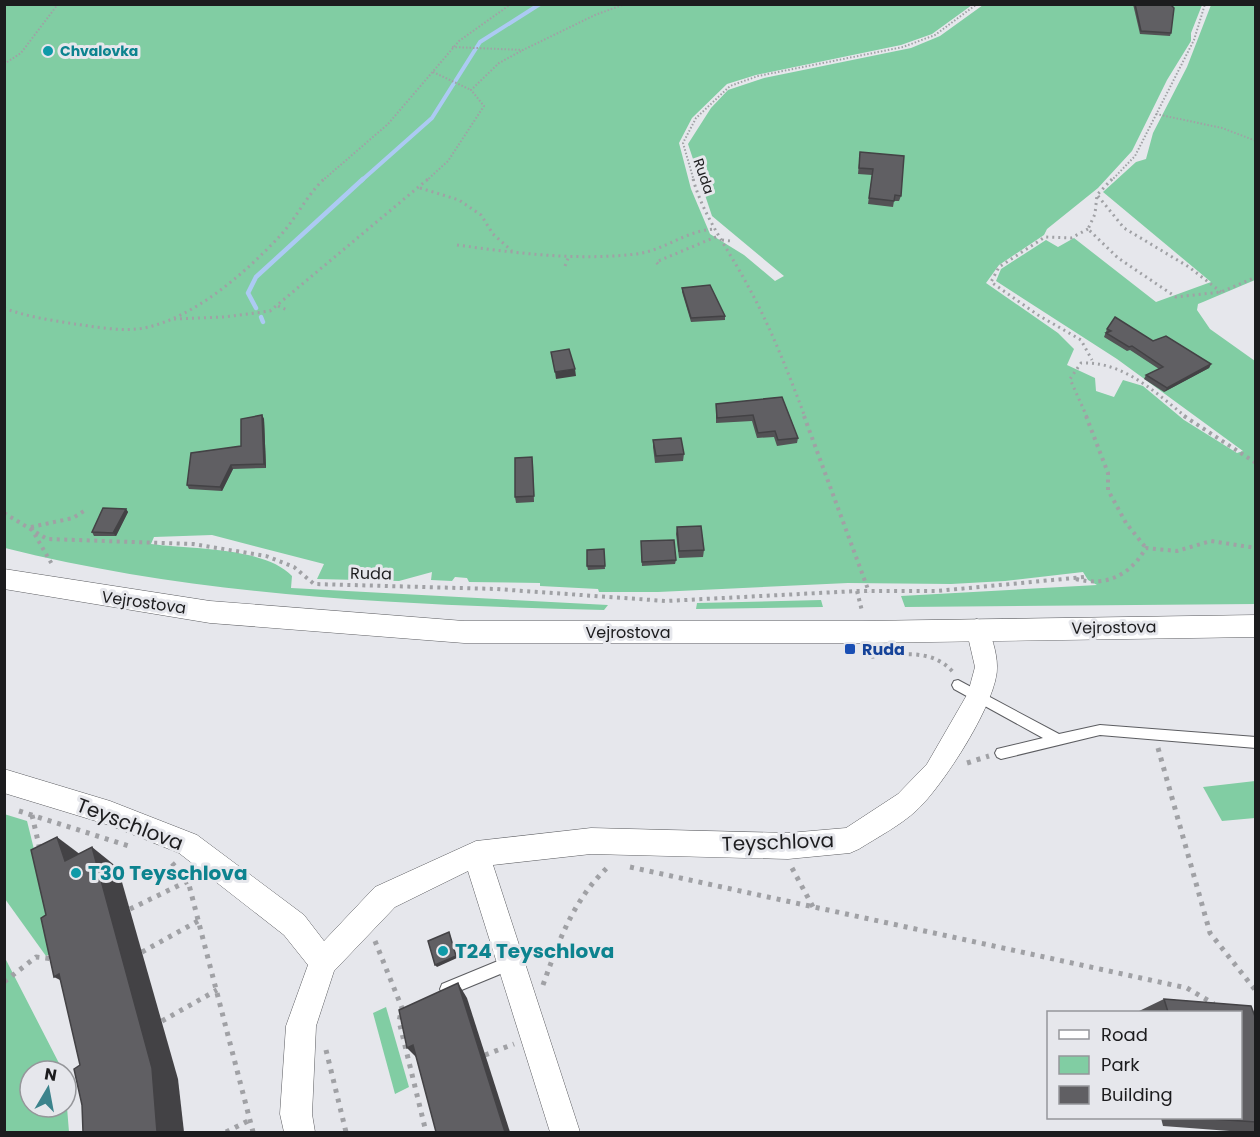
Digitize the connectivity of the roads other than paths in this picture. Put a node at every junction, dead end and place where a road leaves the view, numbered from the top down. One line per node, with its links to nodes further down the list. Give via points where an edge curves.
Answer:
1 (4, 579): 3 (street, Vejrostova, via 210,612 441,631)
2 (1256, 626): 3 (street, Vejrostova)
3 (977, 628): 4 (street, Teyschlova, via 986,668)
4 (968, 690): 5 (lane); 9 (street, Teyschlova, via 936,772 907,803 849,840 788,846 591,841)
5 (1057, 739): 6 (lane, via 1100,730); 7 (lane)
6 (1256, 743)
7 (1001, 753)
8 (4, 782): 10 (street, Teyschlova, via 110,813 188,844 294,925)
9 (476, 854): 10 (street, Teyschlova, via 386,897); 11 (street)
10 (323, 962): 13 (street, Teyschlova, via 302,1026 296,1114)
11 (510, 962): 12 (lane); 14 (street)
12 (435, 995)
13 (299, 1132)
14 (565, 1132)

